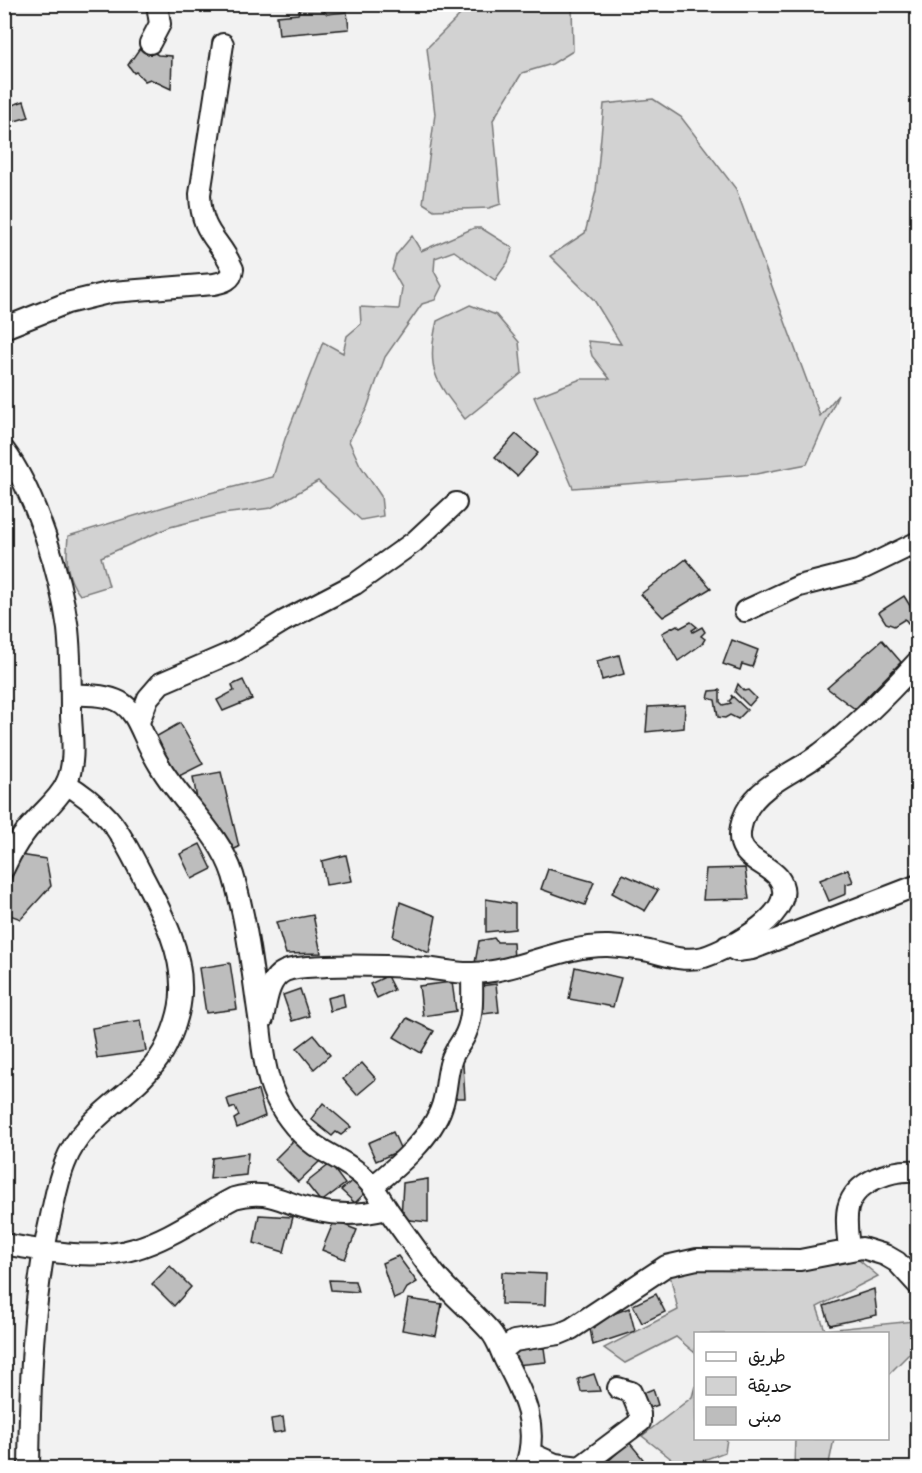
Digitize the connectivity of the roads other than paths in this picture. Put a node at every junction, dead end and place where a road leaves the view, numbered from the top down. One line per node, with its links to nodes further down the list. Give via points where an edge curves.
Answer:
1 (157, 4): 2 (street, via 159,24)
2 (150, 43)
3 (223, 44): 4 (street, via 200,194 206,227 233,269 228,280 112,292 67,303)
4 (4, 328)
5 (4, 450): 10 (street, via 38,515 58,579 68,632)
6 (456, 503): 11 (street, via 414,542 355,584 233,652 160,682 148,698)
7 (918, 542): 8 (street, via 858,571 799,586)
8 (745, 611)
9 (918, 661): 15 (street, via 887,695 823,752 756,797 746,813 740,842 745,851 776,875 783,884 784,895 768,920)
10 (71, 695): 11 (street, via 118,700); 12 (street, via 71,768)
11 (139, 722): 17 (street, via 158,763 226,857 248,945)
12 (66, 784): 13 (street, via 26,831); 23 (street, via 110,820 127,847 166,924 178,963 181,993 164,1051 149,1072 89,1124 70,1151)
13 (4, 868)
14 (918, 885): 15 (street, via 752,949 737,951)
15 (727, 946): 16 (street, via 693,958 632,948 586,947 502,970)
16 (472, 974): 17 (street, via 353,965 286,970 273,981); 19 (street, via 470,1022 452,1058 441,1110 400,1164)
17 (261, 1031): 19 (street, via 268,1076 284,1112 312,1143 346,1162)
18 (918, 1172): 22 (street, via 896,1171 856,1192 847,1210)
19 (373, 1186): 20 (street)
20 (387, 1209): 23 (street, via 346,1215 307,1209 261,1193 247,1194 133,1250 93,1254); 25 (street, via 442,1283 491,1332)
21 (4, 1244): 23 (street)
22 (849, 1250): 24 (street, via 862,1248 885,1255); 25 (street, via 800,1260 677,1262 660,1269 572,1329 514,1341)
23 (43, 1251): 28 (street, via 36,1292)
24 (918, 1285)
25 (503, 1350): 27 (street, via 528,1411 532,1440)
26 (618, 1388): 27 (street, via 631,1392 640,1422 580,1467)
27 (528, 1461)
28 (29, 1468)

